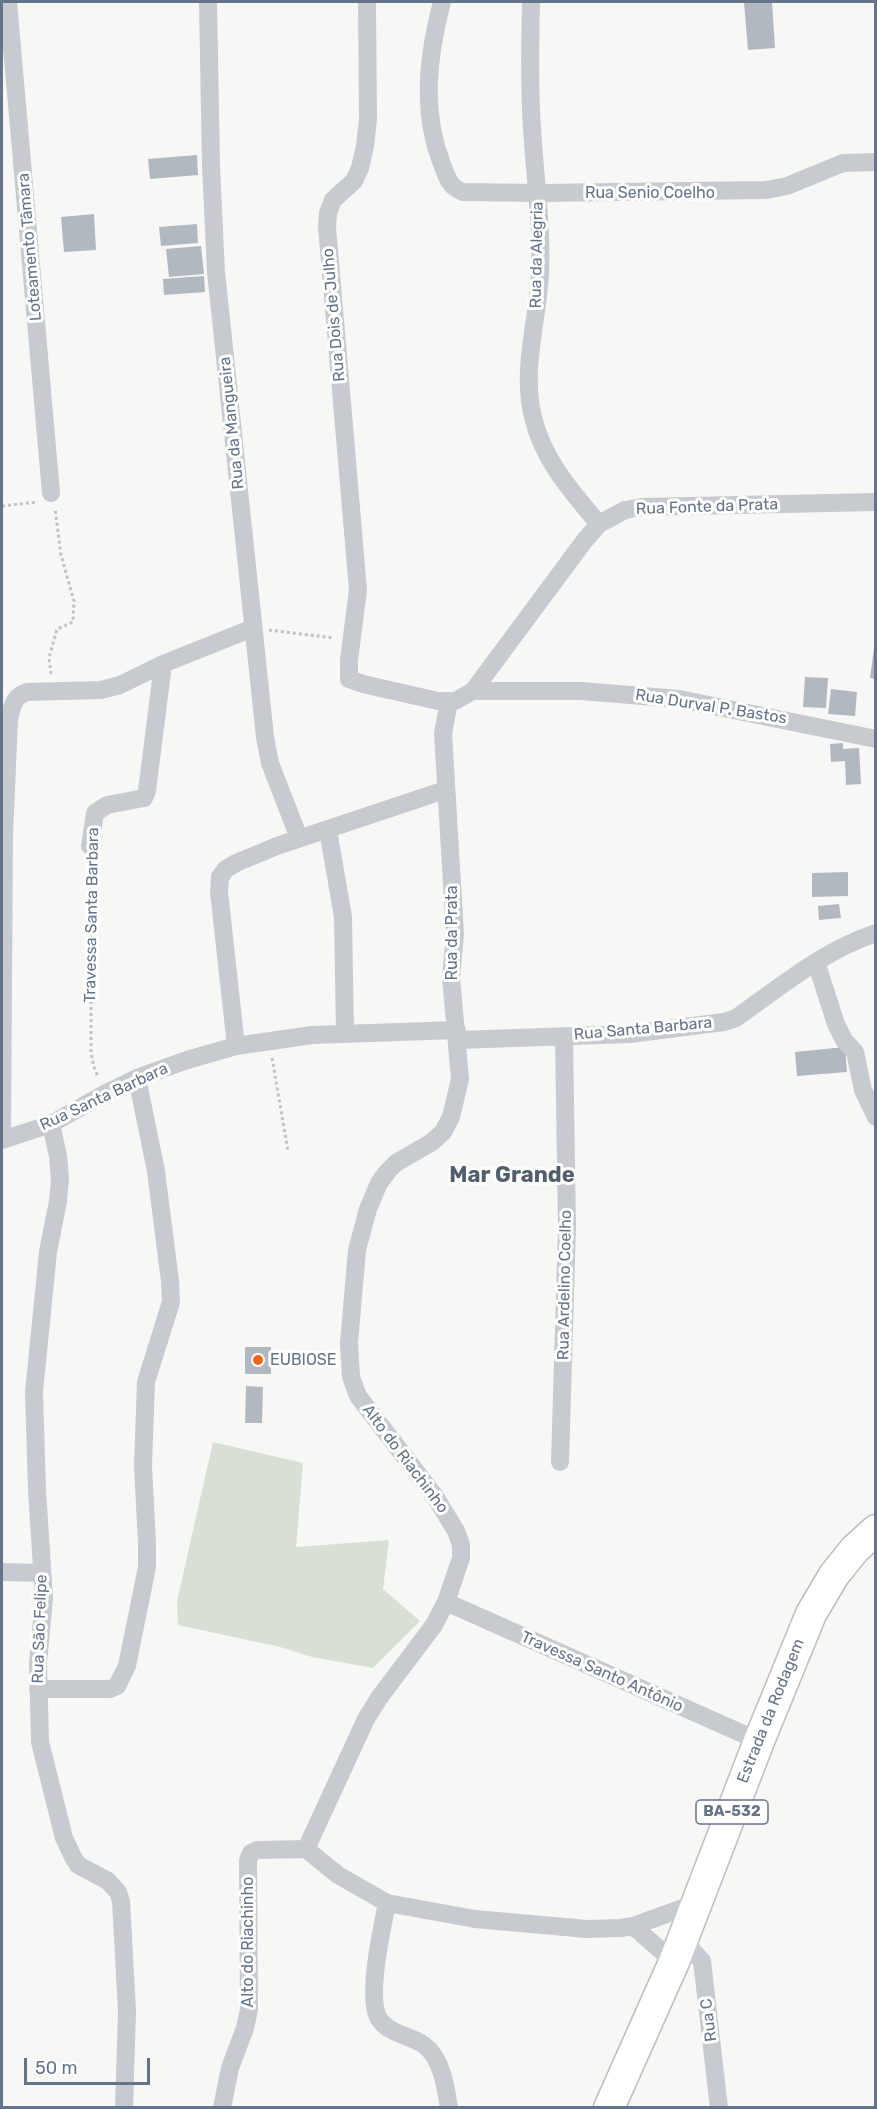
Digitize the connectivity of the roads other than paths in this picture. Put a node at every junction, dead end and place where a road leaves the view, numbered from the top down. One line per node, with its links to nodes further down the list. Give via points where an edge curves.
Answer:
1 (8, 2): 8 (street, Loteamento Tâmara)
2 (208, 2): 11 (street, Rua da Mangueira, via 216,272)
3 (367, 2): 14 (street, Rua Dois de Julho, via 366,146 354,181 333,200 327,227 358,590 349,679)
4 (442, 2): 7 (street, Rua Senio Coelho, via 427,100 448,181 463,192)
5 (531, 2): 7 (street, Rua da Alegria, via 530,96)
6 (876, 162): 7 (street, Rua Senio Coelho, via 843,163 787,186 766,190)
7 (539, 193): 10 (street, Rua da Alegria, via 540,273 528,384 532,416 540,444 552,465)
8 (52, 497)
9 (876, 502): 10 (street, Rua Fonte da Prata, via 642,507 625,510)
10 (599, 524): 13 (street, Rua Fonte da Prata)
11 (253, 628): 12 (street); 18 (street, Rua da Mangueira, via 267,753)
12 (163, 664): 19 (street, Travessa Santa Barbara, via 147,791 144,798 107,805 94,813); 29 (street, via 101,690 36,690 20,694 15,700 9,719 4,836)
13 (473, 691): 14 (street, Rua Fonte da Prata); 15 (street, Rua Durval P. Bastos, via 581,691 679,699)
14 (449, 702): 16 (street, via 443,733)
15 (876, 739)
16 (445, 790): 17 (street); 23 (street, Rua da Prata, via 455,934 451,977)
17 (328, 830): 18 (street); 22 (street, via 343,917)
18 (300, 838): 25 (street, via 236,863 220,877)
19 (90, 846)
20 (876, 933): 21 (street, Rua Santa Barbara)
21 (816, 962): 24 (street, Rua Santa Barbara, via 736,1018 724,1022 630,1034); 27 (street, via 836,1024 855,1052 863,1090)
22 (345, 1034): 23 (street, Rua Santa Barbara); 25 (street, Rua Santa Barbara)
23 (457, 1035): 24 (street, Rua Santa Barbara); 35 (street, Alto do Riachinho, via 460,1079 451,1117 432,1142 388,1171 368,1209 357,1250 349,1343 351,1377 358,1396 434,1495 456,1531 461,1558)
24 (564, 1037): 31 (street, Rua Ardelino Coelho, via 567,1227)
25 (236, 1046): 26 (street, Rua Santa Barbara)
26 (137, 1078): 28 (street, Rua Santa Barbara); 36 (street, via 156,1171 171,1292 169,1312 148,1370 144,1399 142,1466 148,1553 145,1582 128,1666 117,1686)
27 (876, 1117)
28 (51, 1124): 30 (street, Rua Santa Barbara); 34 (street, Rua São Felipe, via 60,1180 48,1252 34,1392)
29 (2, 1133)
30 (2, 1140)
31 (560, 1462)
32 (876, 1530): 37 (main road, Estrada da Rodagem / BA-532, via 834,1575 811,1614)
33 (2, 1572): 34 (street)
34 (42, 1573): 36 (street, Rua São Felipe)
35 (446, 1602): 37 (street, Travessa Santo Antônio); 38 (street, Alto do Riachinho, via 429,1633 366,1719)
36 (38, 1689): 43 (street, Rua São Felipe, via 42,1754 69,1849 78,1865 108,1881 121,1901 127,2011)
37 (759, 1742): 39 (main road, Estrada da Rodagem / BA-532)
38 (306, 1849): 40 (street, via 346,1880); 44 (street, Alto do Riachinho, via 257,1850 248,1860 249,2010)
39 (697, 1903): 41 (street); 42 (main road, Estrada da Rodagem / BA-532)
40 (387, 1904): 41 (street, via 475,1919 587,1929); 45 (street, via 373,1999 378,2016 393,2031 430,2051 444,2081)
41 (633, 1926): 42 (street, Rua C)
42 (679, 1951): 46 (main road, Estrada da Rodagem / BA-532); 47 (street, Rua C, via 702,1961)
43 (124, 2108)
44 (222, 2108)
45 (449, 2108)
46 (609, 2108)
47 (719, 2108)

